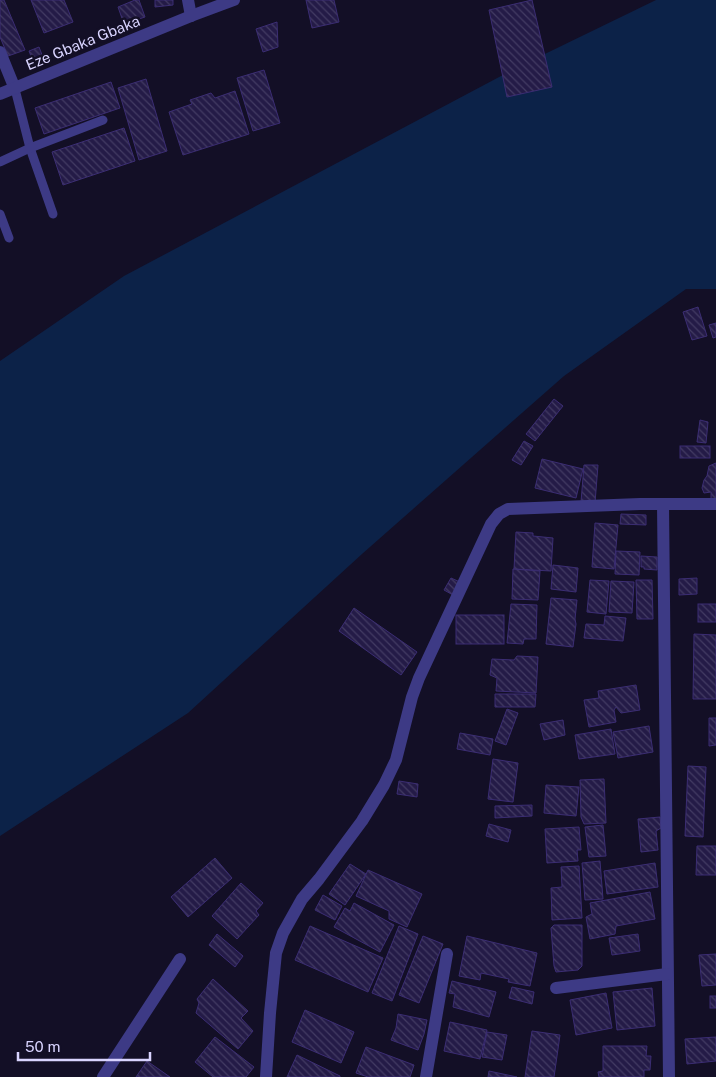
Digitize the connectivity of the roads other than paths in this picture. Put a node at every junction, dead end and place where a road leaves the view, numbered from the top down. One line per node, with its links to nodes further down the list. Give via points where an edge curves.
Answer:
1 (188, 0): 3 (street)
2 (234, 0): 3 (street, Eze Gbaka Gbaka)
3 (191, 16): 5 (street, Eze Gbaka Gbaka)
4 (0, 52): 5 (street)
5 (15, 89): 6 (street, Eze Gbaka Gbaka); 8 (lane)
6 (0, 94)
7 (103, 120): 8 (lane)
8 (30, 148): 9 (lane); 11 (lane)
9 (0, 162)
10 (0, 214): 12 (lane)
11 (52, 214)
12 (9, 238)
13 (663, 504): 14 (street); 17 (street); 20 (street, via 508,509 491,524 419,678 396,760 384,785 362,821 302,899 283,933 276,953)
14 (716, 504)
15 (447, 954): 21 (street)
16 (180, 958): 19 (street)
17 (667, 974): 18 (street); 22 (street)
18 (556, 988)
19 (103, 1077)
20 (266, 1077)
21 (426, 1077)
22 (669, 1077)

